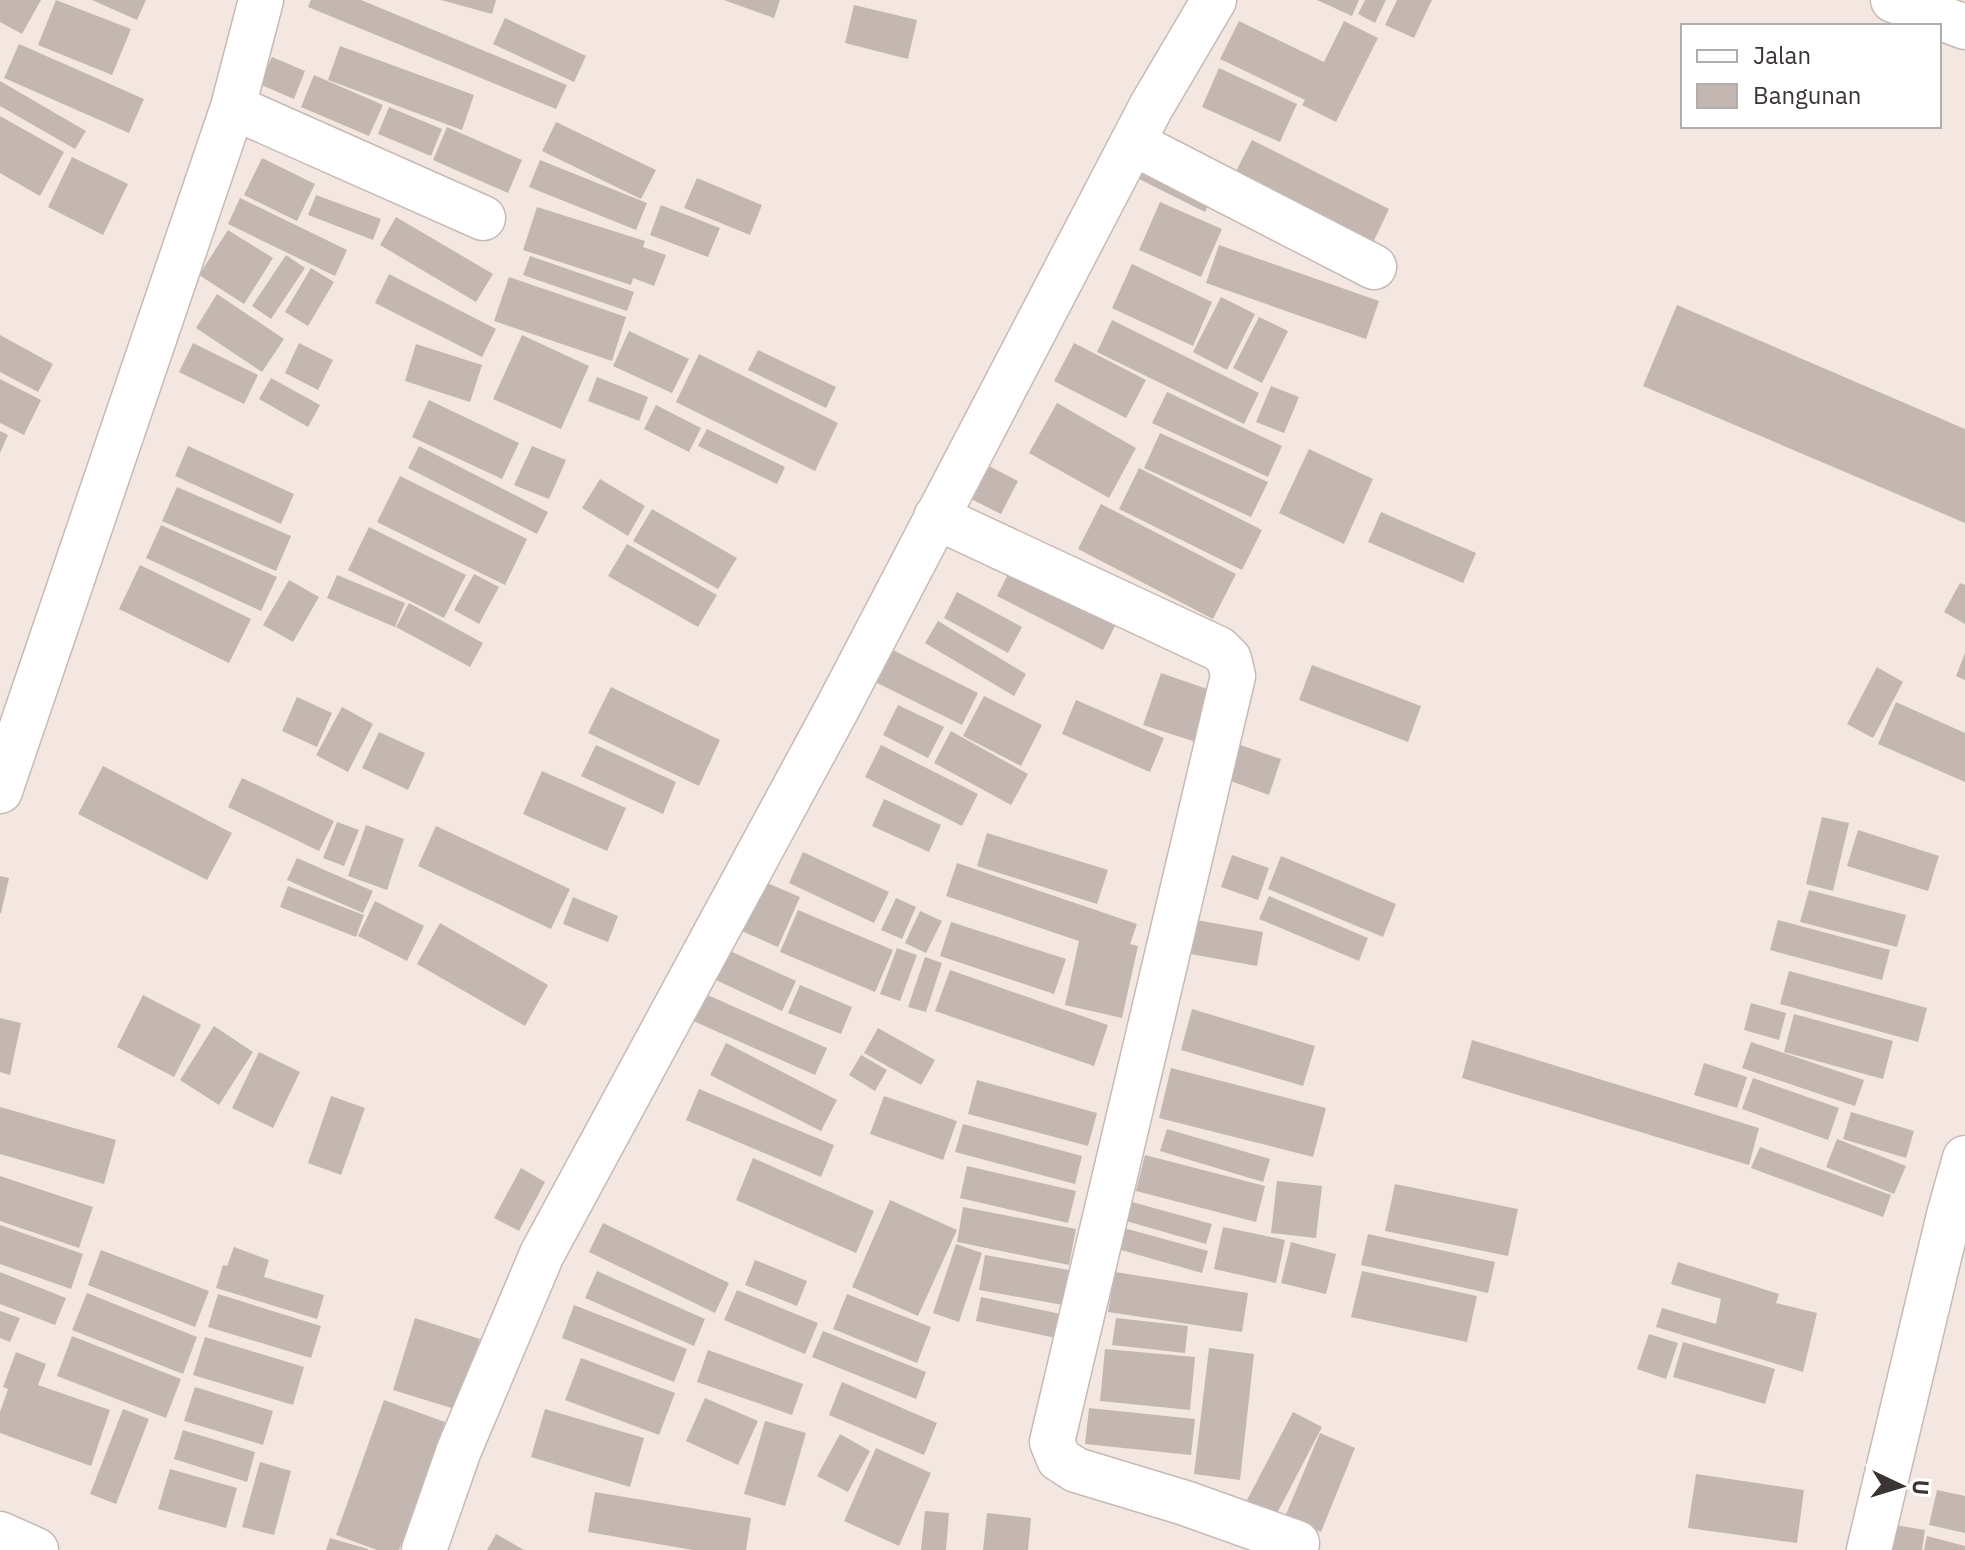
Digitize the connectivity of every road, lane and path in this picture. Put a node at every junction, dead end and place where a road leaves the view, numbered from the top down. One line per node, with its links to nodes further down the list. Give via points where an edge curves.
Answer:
1 (261, 0): 5 (street)
2 (1214, 0): 6 (street)
3 (1893, 0): 4 (street)
4 (1965, 27)
5 (233, 107): 7 (street); 10 (street)
6 (1133, 143): 8 (street); 9 (street)
7 (483, 218)
8 (1374, 267)
9 (936, 517): 13 (street, via 1219,649 1229,659 1233,676 1052,1442 1059,1459 1076,1470); 15 (street, via 542,1254 459,1450)
10 (0, 791)
11 (1965, 1158): 16 (street)
12 (0, 1534): 14 (street)
13 (1297, 1543)
14 (36, 1550)
15 (424, 1550)
16 (1869, 1550)

